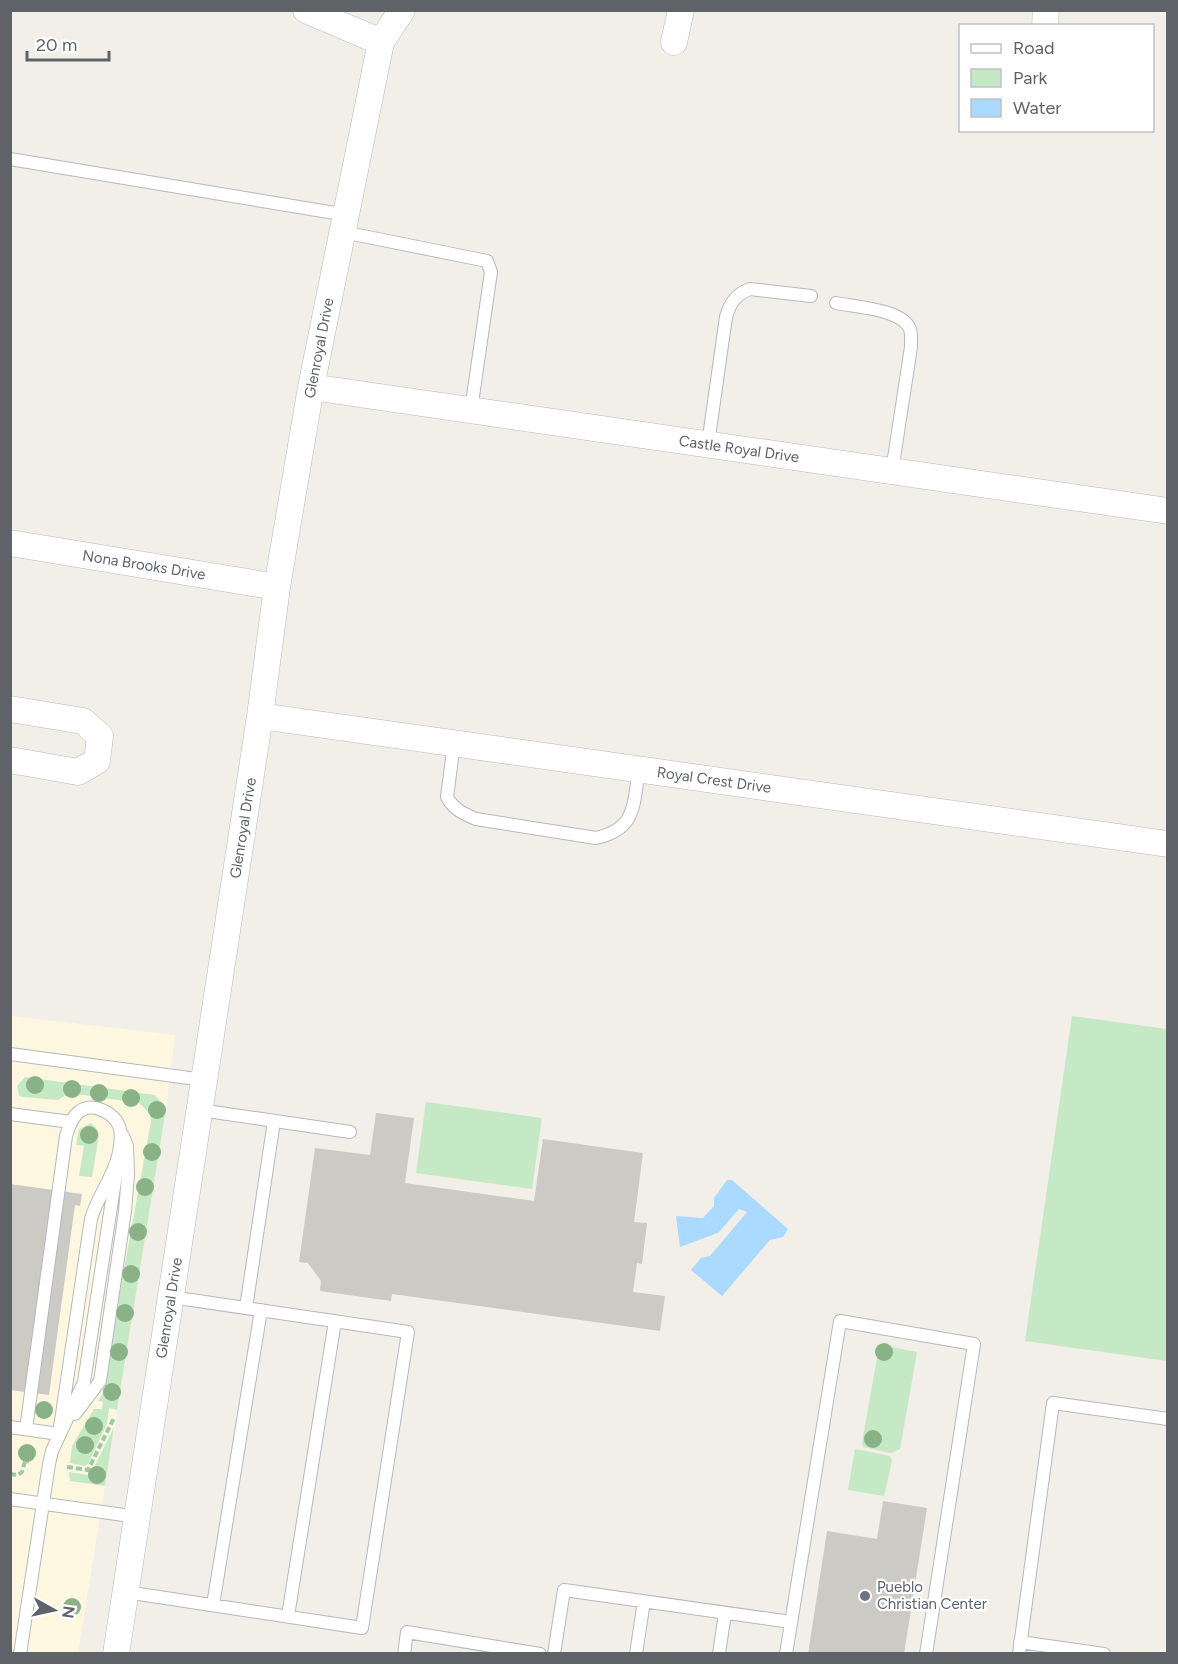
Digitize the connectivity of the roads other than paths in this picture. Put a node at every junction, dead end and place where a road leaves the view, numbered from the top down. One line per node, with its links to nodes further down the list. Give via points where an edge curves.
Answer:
1 (306, 10): 4 (street)
2 (402, 10): 4 (street, Glenroyal Drive)
3 (681, 10): 5 (street)
4 (381, 42): 7 (street, Glenroyal Drive)
5 (674, 42)
6 (10, 159): 7 (lane)
7 (345, 223): 10 (street, Glenroyal Drive); 11 (lane, via 487,261 491,272)
8 (811, 296): 12 (lane, via 750,289 741,292 730,305)
9 (836, 303): 13 (lane, via 886,312 903,320 910,329 911,347)
10 (311, 387): 11 (street, Castle Royal Drive); 16 (street, Glenroyal Drive)
11 (471, 410): 12 (street, Castle Royal Drive)
12 (708, 444): 13 (street, Castle Royal Drive)
13 (892, 471): 14 (street, Castle Royal Drive)
14 (1167, 511)
15 (10, 543): 16 (street, Nona Brooks Drive)
16 (278, 586): 18 (street, Glenroyal Drive)
17 (10, 709): 20 (street, via 83,721 100,736 97,761 78,772)
18 (260, 716): 19 (street, Royal Crest Drive); 24 (street, Glenroyal Drive)
19 (454, 743): 21 (street, Royal Crest Drive); 21 (lane, via 447,797 461,812 476,819 596,838 624,825 631,815)
20 (10, 760)
21 (639, 770): 22 (street, Royal Crest Drive)
22 (1167, 844)
23 (10, 1054): 24 (lane)
24 (204, 1080): 25 (street, Glenroyal Drive)
25 (200, 1110): 27 (lane); 32 (street, Glenroyal Drive)
26 (10, 1114): 28 (lane)
27 (274, 1121): 30 (lane); 33 (lane)
28 (71, 1122): 29 (lane, via 79,1111 89,1107 114,1116); 38 (lane)
29 (120, 1127): 31 (lane); 39 (lane, via 127,1146 128,1175 100,1381)
30 (350, 1132)
31 (120, 1146): 39 (lane, via 84,1382); 39 (lane, via 91,1219)
32 (171, 1297): 33 (lane); 42 (street, Glenroyal Drive)
33 (246, 1308): 34 (lane)
34 (261, 1310): 35 (lane); 45 (lane)
35 (335, 1321): 47 (lane); 47 (lane, via 408,1332 364,1616 362,1628)
36 (1167, 1419): 49 (lane, via 1053,1402)
37 (10, 1427): 38 (lane)
38 (26, 1429): 39 (lane)
39 (60, 1434): 41 (lane, via 49,1464)
40 (10, 1499): 41 (lane)
41 (43, 1504): 42 (lane); 51 (lane)
42 (138, 1517): 43 (street, Glenroyal Drive)
43 (126, 1592): 45 (lane); 52 (street, Glenroyal Drive)
44 (644, 1601): 46 (lane); 55 (lane, via 564,1590); 56 (lane)
45 (213, 1605): 47 (lane)
46 (726, 1613): 48 (lane); 57 (lane)
47 (288, 1616)
48 (791, 1622): 58 (lane); 59 (lane, via 840,1321 974,1344)
49 (1020, 1648): 60 (lane)
50 (481, 1649): 53 (lane, via 407,1632); 54 (lane)
51 (20, 1653)
52 (116, 1653)
53 (404, 1653)
54 (540, 1653)
55 (554, 1653)
56 (636, 1653)
57 (719, 1653)
58 (786, 1653)
59 (926, 1653)
60 (1104, 1653)

